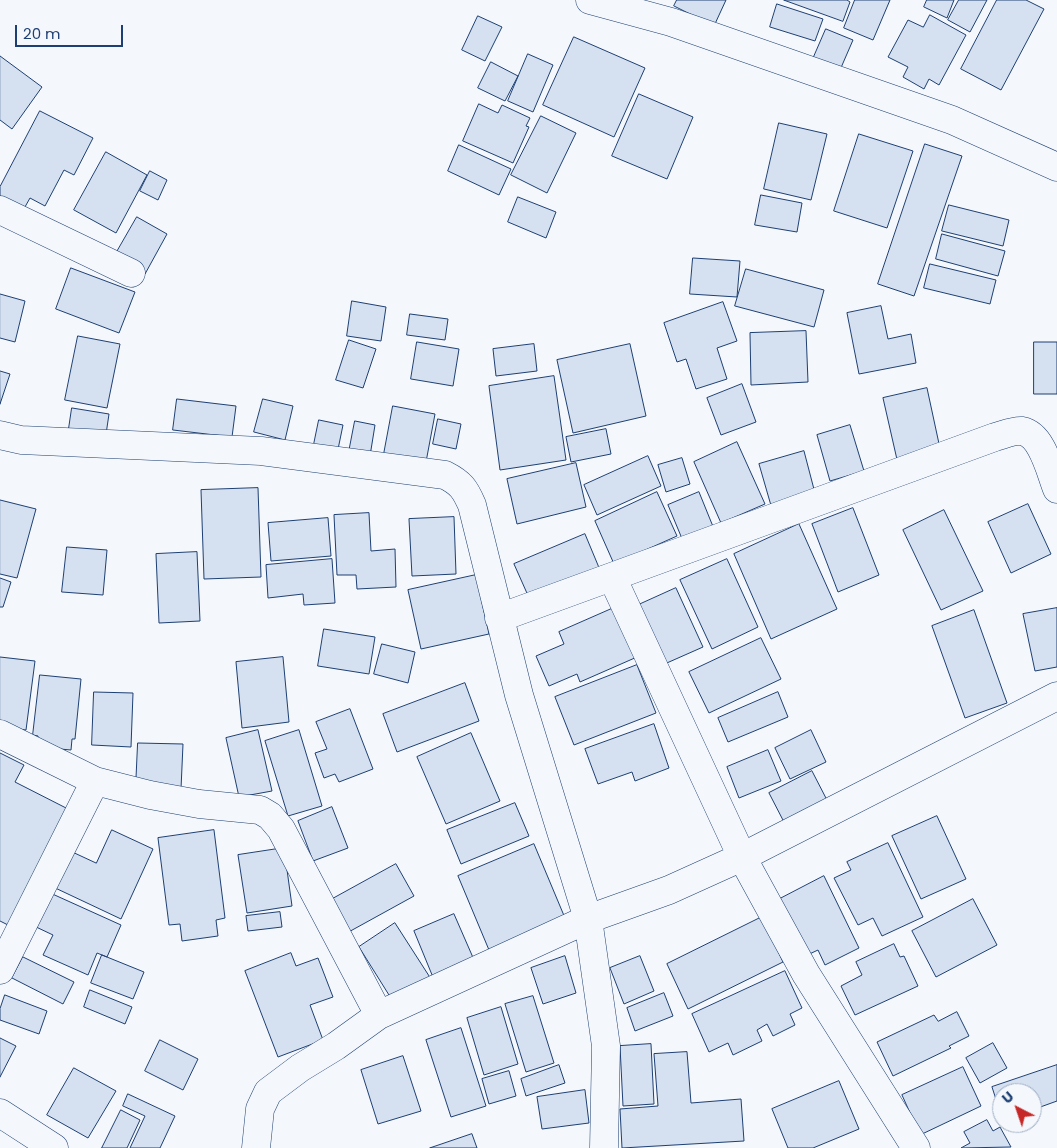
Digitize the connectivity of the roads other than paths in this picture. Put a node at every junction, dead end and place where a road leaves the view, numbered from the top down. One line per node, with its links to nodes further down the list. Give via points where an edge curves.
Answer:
1 (590, 0): 2 (street, via 671,22 952,120)
2 (1057, 167)
3 (0, 210): 4 (street)
4 (131, 273)
5 (0, 435): 8 (street, via 21,440 260,451 445,475 465,489 472,505)
6 (1057, 489): 7 (street, via 1039,445 1021,431 1010,433)
7 (612, 577): 8 (street); 12 (street)
8 (499, 618): 13 (street, via 519,695)
9 (1057, 696): 12 (street)
10 (0, 734): 11 (street)
11 (95, 781): 14 (street); 15 (street, via 199,804 260,810 270,816 281,829)
12 (742, 857): 13 (street, via 669,890); 20 (street, via 806,974)
13 (588, 918): 15 (street); 19 (street, via 606,1046)
14 (0, 970)
15 (379, 1015): 18 (street, via 268,1092 260,1109)
16 (0, 1113): 17 (street)
17 (54, 1148)
18 (256, 1148)
19 (604, 1148)
20 (916, 1148)

